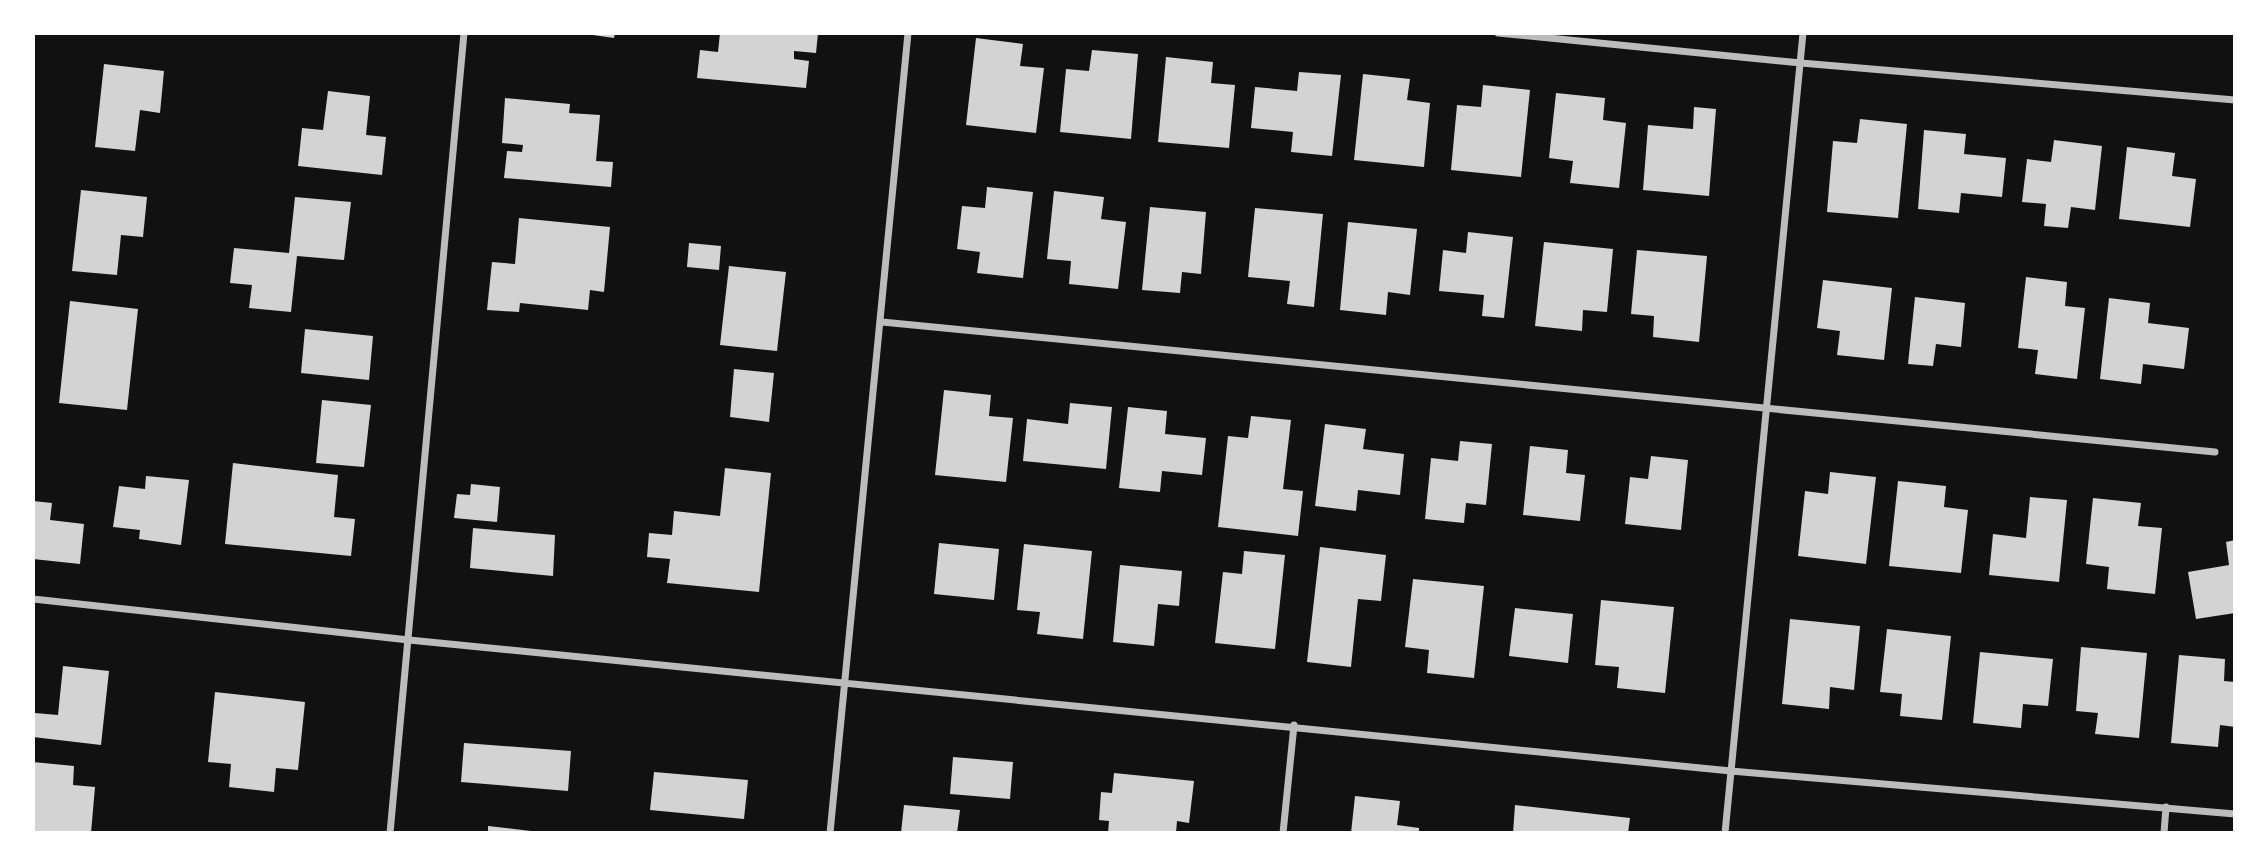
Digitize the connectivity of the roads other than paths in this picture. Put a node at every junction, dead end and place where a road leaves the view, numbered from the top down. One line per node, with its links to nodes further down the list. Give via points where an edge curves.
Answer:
1 (464, 33): 11 (street)
2 (908, 33): 7 (street)
3 (1498, 33): 5 (street)
4 (1802, 33): 5 (street)
5 (1801, 63): 6 (street); 8 (street)
6 (2235, 100)
7 (882, 322): 8 (street, via 1334,369); 12 (street)
8 (1767, 406): 9 (street); 14 (street)
9 (2215, 452)
10 (33, 599): 11 (street)
11 (409, 639): 12 (street); 17 (street)
12 (844, 683): 13 (street); 18 (street)
13 (1294, 725): 14 (street); 19 (street)
14 (1731, 771): 15 (street); 20 (street)
15 (2166, 807): 16 (street); 21 (street)
16 (2235, 814)
17 (390, 833)
18 (830, 833)
19 (1283, 833)
20 (1725, 833)
21 (2164, 833)

